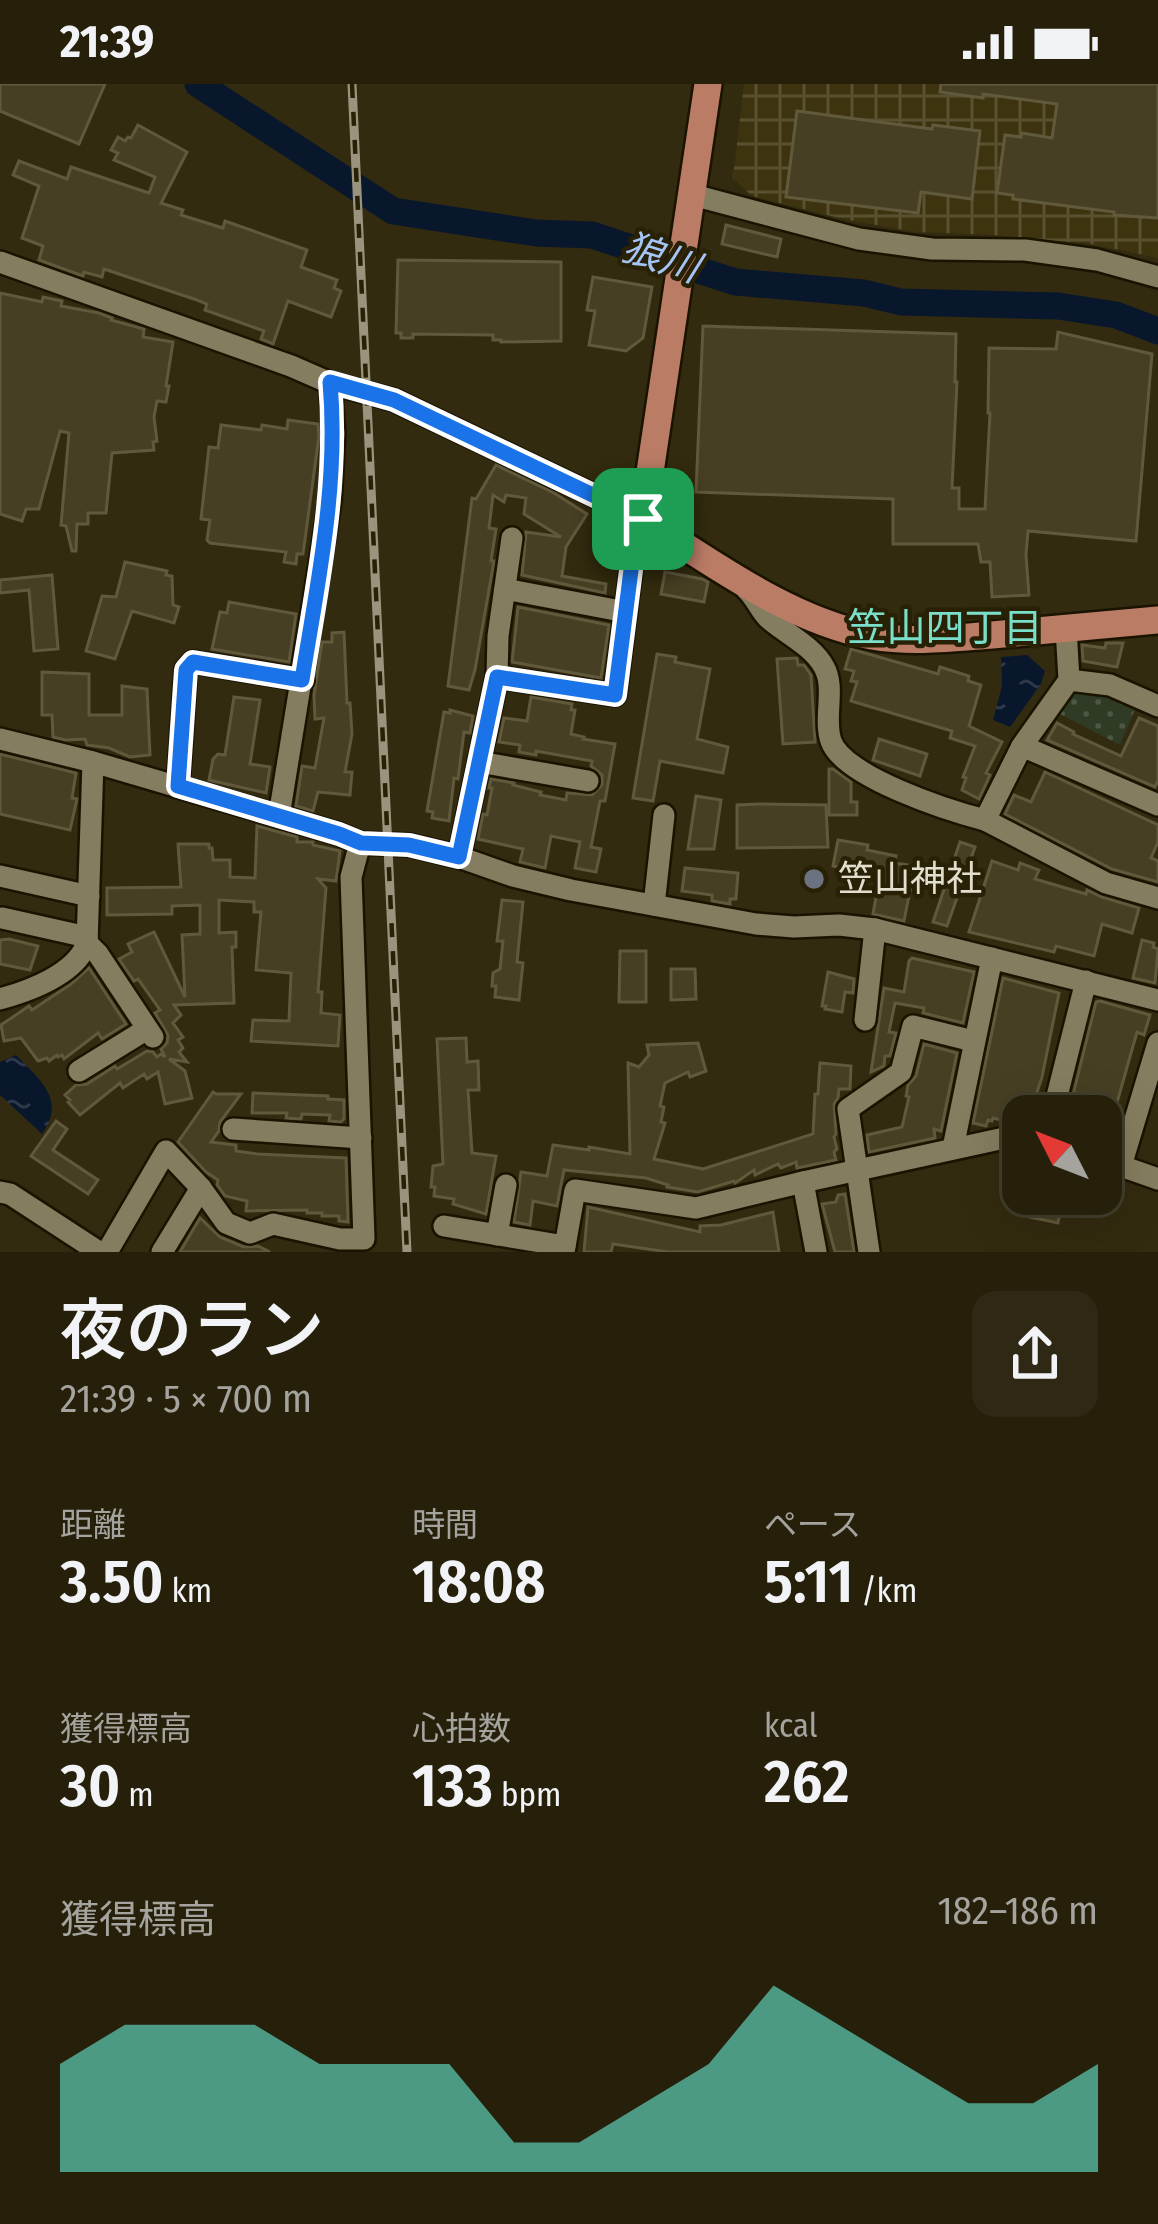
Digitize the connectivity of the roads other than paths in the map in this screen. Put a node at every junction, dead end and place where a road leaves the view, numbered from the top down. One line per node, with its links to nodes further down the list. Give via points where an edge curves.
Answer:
1 (708, 84): 2 (main road)
2 (693, 195): 4 (street, via 859,239 1025,250); 6 (main road)
3 (0, 262): 5 (street)
4 (1158, 277)
5 (330, 382): 6 (street, via 394,400); 14 (street, via 330,502)
6 (643, 519): 8 (main road); 10 (street)
7 (512, 538): 9 (street)
8 (741, 581): 12 (main road, via 875,637 939,640); 26 (street, via 763,614 826,670 826,720 836,752 874,780)
9 (505, 589): 10 (street); 13 (street)
10 (626, 612): 13 (street, via 615,695)
11 (1158, 620): 12 (main road)
12 (1066, 628): 15 (street)
13 (497, 677): 20 (street)
14 (302, 680): 22 (street, via 193,662); 25 (street)
15 (1069, 680): 16 (street, via 1110,685); 18 (street)
16 (1158, 706)
17 (0, 739): 19 (street)
18 (1022, 746): 23 (street); 26 (street)
19 (93, 762): 22 (street); 30 (street)
20 (479, 762): 21 (street); 28 (street)
21 (589, 781)
22 (178, 786): 25 (street)
23 (1158, 805)
24 (664, 815): 32 (street)
25 (279, 816): 27 (street)
26 (986, 820): 31 (street, via 1106,883)
27 (361, 843): 28 (street); 47 (street, via 351,877)
28 (459, 857): 32 (street)
29 (0, 876): 30 (street)
30 (89, 896): 35 (street)
31 (1158, 898)
32 (654, 905): 34 (street, via 756,924)
33 (2, 918): 35 (street)
34 (875, 929): 36 (street); 40 (street)
35 (87, 940): 38 (street, via 64,971); 43 (street, via 150,1033)
36 (992, 958): 37 (street); 41 (street)
37 (1086, 981): 39 (street); 45 (street)
38 (0, 999)
39 (1158, 1000)
40 (865, 1019)
41 (973, 1040): 50 (street); 52 (street, via 914,1026 901,1072 848,1109)
42 (1158, 1043): 44 (street)
43 (79, 1071)
44 (1151, 1092): 49 (street)
45 (1057, 1095)
46 (233, 1130): 47 (street)
47 (361, 1138): 61 (street, via 364,1239)
48 (1002, 1138): 50 (street)
49 (1122, 1143)
50 (953, 1148): 52 (street)
51 (1122, 1166): 53 (street)
52 (855, 1170): 54 (street); 66 (street)
53 (1158, 1179)
54 (803, 1183): 62 (street, via 696,1208 575,1190); 65 (street)
55 (506, 1185): 59 (street)
56 (200, 1188): 60 (street); 63 (street, via 166,1151); 64 (street)
57 (0, 1192): 63 (street)
58 (444, 1226): 59 (street)
59 (497, 1234): 62 (street)
60 (247, 1243): 61 (street, via 273,1224)
61 (331, 1244)
62 (564, 1249)
63 (103, 1252)
64 (162, 1252)
65 (816, 1252)
66 (869, 1252)

